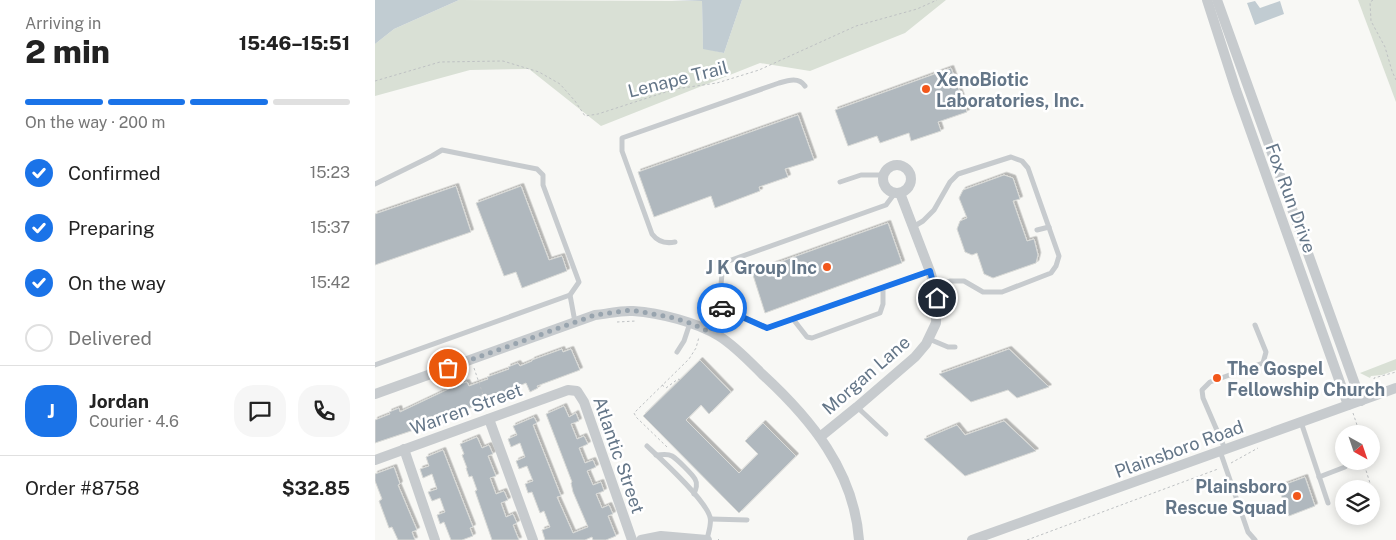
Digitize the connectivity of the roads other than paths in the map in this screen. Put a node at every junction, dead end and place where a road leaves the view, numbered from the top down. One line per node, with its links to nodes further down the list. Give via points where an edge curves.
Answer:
1 (1207, 0): 30 (street, Fox Run Drive, via 1235,90)
2 (1217, 0): 29 (street, Fox Run Drive)
3 (805, 86): 11 (lane, via 792,79 622,138 622,151 652,234 661,242)
4 (884, 175): 5 (lane, via 861,174); 7 (street, via 885,186); 7 (street, via 897,165 909,172 910,184 905,191)
5 (840, 182)
6 (375, 184): 15 (lane, via 442,150 537,169 543,175 543,185 579,282)
7 (897, 193): 8 (street, Morgan Lane); 16 (lane, via 886,205 723,263)
8 (913, 227): 9 (lane, via 935,210 958,174 1011,157 1022,161 1028,168); 12 (street, Morgan Lane)
9 (1049, 227): 10 (lane); 13 (lane, via 1059,256 1051,273 1002,292 983,292 964,281)
10 (1037, 230)
11 (675, 242)
12 (930, 271): 13 (street, Morgan Lane); 14 (lane)
13 (934, 287): 22 (street, Morgan Lane, via 936,323)
14 (883, 288): 17 (lane); 17 (lane, via 880,312 812,338 807,337)
15 (570, 294): 18 (lane); 25 (lane)
16 (719, 306): 17 (lane, via 767,328); 21 (lane)
17 (793, 319)
18 (575, 322): 20 (street, via 595,315 631,310 670,317); 28 (street)
19 (1255, 326): 38 (lane, via 1266,352 1263,363 1209,382 1202,390)
20 (689, 328): 21 (street); 24 (lane)
21 (710, 332): 35 (street, via 749,361 786,396)
22 (928, 339): 23 (lane); 31 (street, Morgan Lane, via 915,357)
23 (955, 347)
24 (677, 352)
25 (375, 365)
26 (1396, 388): 29 (street, Plainsboro Road)
27 (568, 390): 32 (street, Warren Street); 50 (street, Atlantic Street, via 577,391 584,402)
28 (375, 394)
29 (1361, 401): 30 (street, Plainsboro Road)
30 (1348, 405): 33 (street, Plainsboro Road)
31 (857, 407): 34 (lane); 35 (street, Morgan Lane)
32 (492, 418): 37 (street, Warren Street); 49 (street)
33 (1301, 422): 38 (street, Plainsboro Road); 42 (lane)
34 (886, 434)
35 (820, 437): 53 (street, via 835,459 847,486)
36 (647, 446): 39 (lane)
37 (404, 449): 40 (street, Warren Street); 48 (street)
38 (1222, 450): 47 (street, Plainsboro Road); 54 (lane, via 1248,532)
39 (656, 455): 43 (lane); 43 (lane, via 673,456 691,474 696,480)
40 (375, 460)
41 (1339, 470): 42 (lane)
42 (1319, 477): 44 (lane)
43 (694, 494): 45 (lane, via 708,510)
44 (1328, 503)
45 (711, 519): 46 (lane); 52 (lane)
46 (747, 520)
47 (979, 539)
48 (435, 540)
49 (533, 540)
50 (633, 540)
51 (641, 540): 52 (street, via 661,536)
52 (707, 540)
53 (859, 540)
54 (1255, 540)

